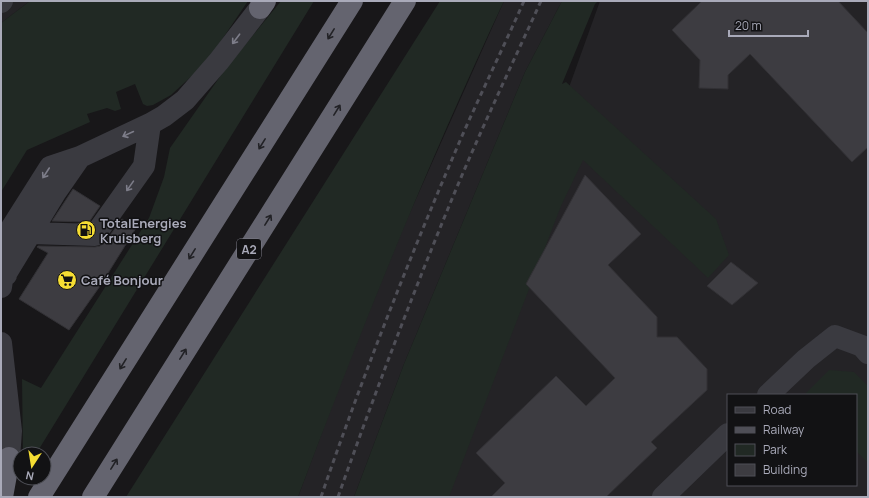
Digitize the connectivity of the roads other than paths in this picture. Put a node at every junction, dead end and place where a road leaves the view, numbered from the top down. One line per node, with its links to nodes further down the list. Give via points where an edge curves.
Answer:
1 (352, 1): 15 (highway, one-way to 15)
2 (405, 1): 16 (highway, A2, one-way to 2)
3 (262, 4): 4 (street, one-way to 4, via 192,93)
4 (150, 124): 5 (street, one-way to 5); 6 (street, one-way to 6, via 144,166 95,235)
5 (80, 157): 6 (street); 7 (street, one-way to 7, via 50,167 2,243)
6 (31, 233): 7 (street)
7 (3, 281)
8 (1, 343): 11 (street)
9 (868, 353): 10 (street, via 862,346 835,336)
10 (769, 394)
11 (5, 418): 13 (street, via 11,432)
12 (727, 435): 17 (street)
13 (9, 458): 14 (highway)
14 (2, 497)
15 (39, 497)
16 (93, 497)
17 (663, 497)

